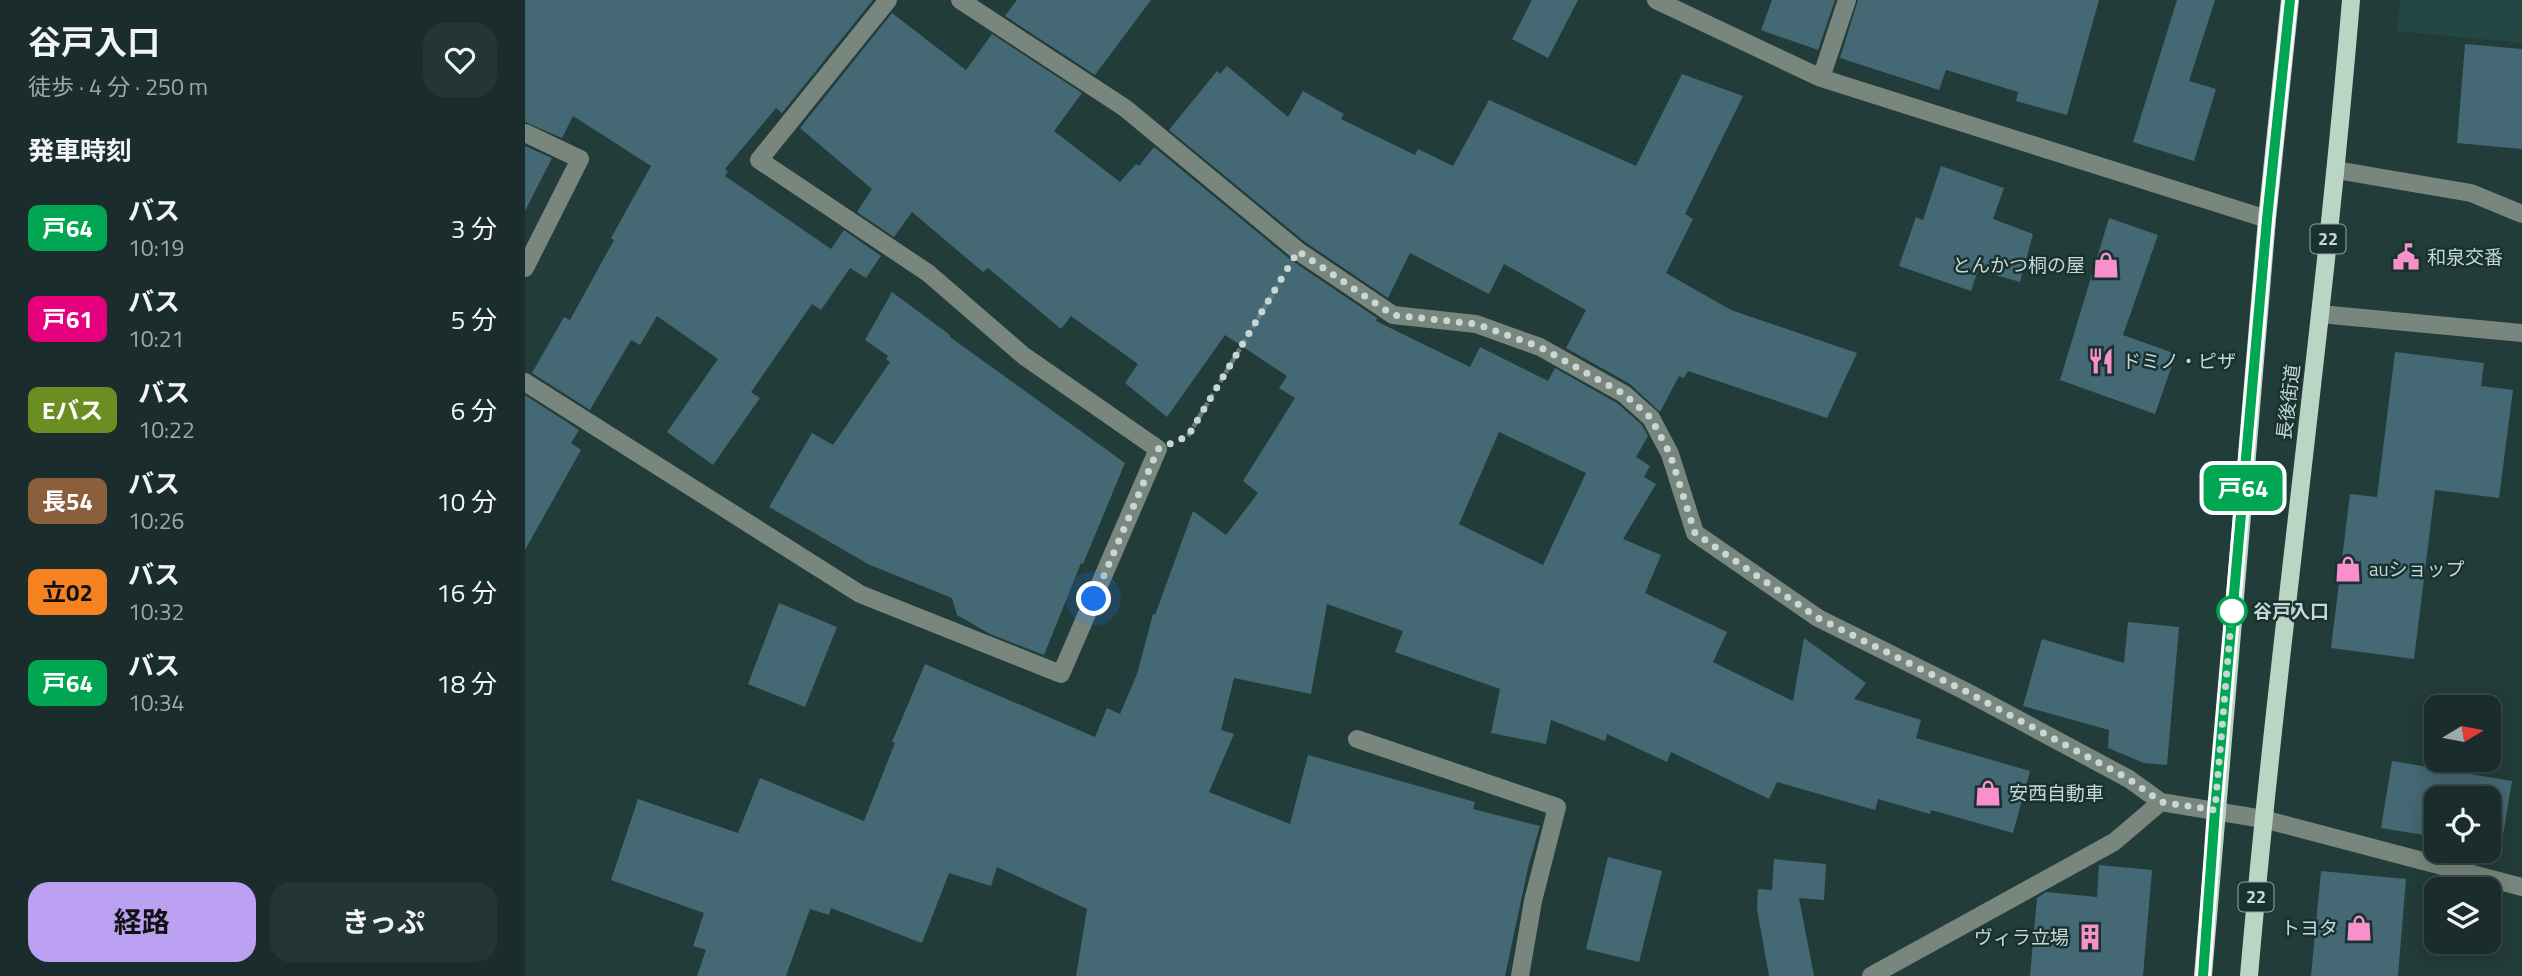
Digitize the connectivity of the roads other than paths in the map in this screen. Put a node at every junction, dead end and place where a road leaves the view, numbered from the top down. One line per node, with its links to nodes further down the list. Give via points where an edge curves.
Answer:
1 (888, 0): 15 (street, via 759,160 928,274 1024,356 1158,449 1061,674 860,594)
2 (960, 0): 17 (street, via 1125,108 1298,251 1393,315 1476,324 1540,347 1624,394 1651,418 1670,454 1695,533 1818,618 1965,691 2129,779)
3 (1656, 0): 7 (street)
4 (1847, 0): 7 (street)
5 (2290, 0): 11 (main road, 長後街道 / 22)
6 (2351, 0): 9 (main road, 長後街道 / 22)
7 (1821, 78): 11 (street)
8 (525, 133): 12 (street, via 579,159)
9 (2336, 170): 10 (street, via 2471,193); 13 (main road, 長後街道 / 22)
10 (2522, 214)
11 (2267, 219): 18 (main road, 長後街道 / 22)
12 (525, 268)
13 (2320, 314): 14 (street); 19 (main road, 長後街道 / 22)
14 (2522, 333)
15 (525, 382)
16 (1357, 739): 21 (street, via 1557,807)
17 (2161, 802): 18 (street); 22 (street, via 2114,842)
18 (2215, 810): 19 (street); 23 (main road, 長後街道 / 22)
19 (2263, 819): 20 (street); 24 (main road, 長後街道 / 22)
20 (2522, 887)
21 (1520, 976)
22 (1871, 976)
23 (2203, 976)
24 (2249, 976)

